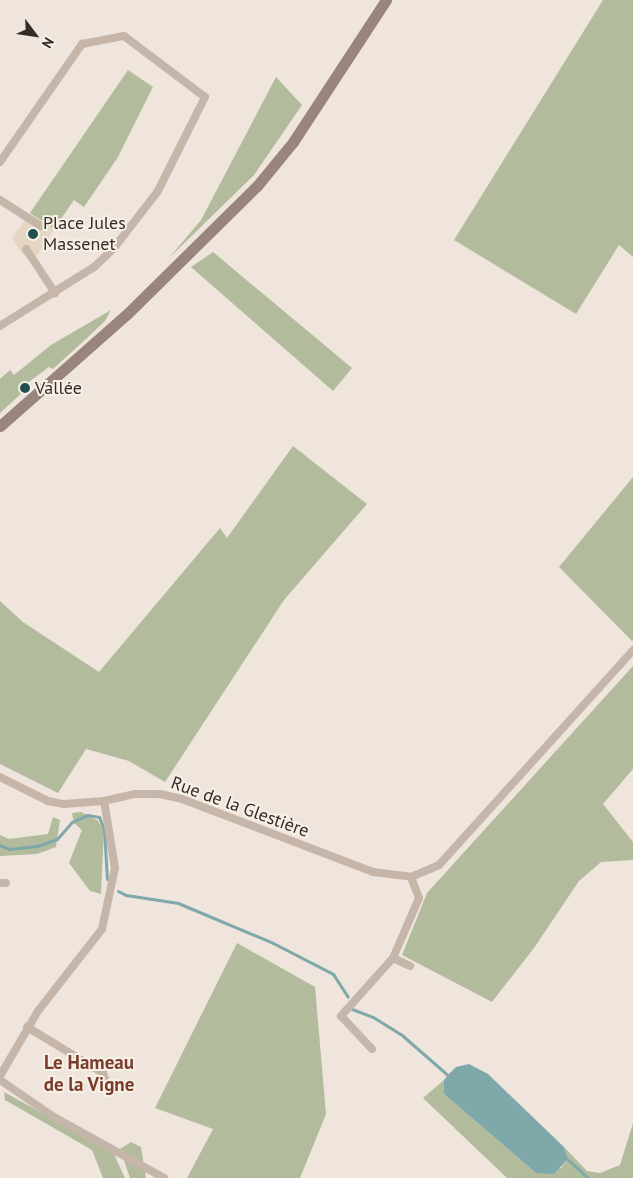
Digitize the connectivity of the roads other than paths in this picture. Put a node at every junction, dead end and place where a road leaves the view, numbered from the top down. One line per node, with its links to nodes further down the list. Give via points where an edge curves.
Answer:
1 (386, 0): 8 (main road, via 293,142 257,186 127,314)
2 (0, 162): 6 (street, via 82,44 124,36 205,97 158,191 143,212 94,267)
3 (0, 200): 4 (street)
4 (41, 226)
5 (26, 249): 6 (street)
6 (55, 293): 7 (street)
7 (0, 326)
8 (0, 426)
9 (633, 650): 12 (street, Rue de la Glestière, via 439,866)
10 (0, 778): 11 (street, Rue de la Glestière, via 48,801 64,804)
11 (104, 801): 12 (street, Rue de la Glestière, via 135,794 160,794 182,799 373,872); 15 (street, via 115,868 102,929)
12 (411, 877): 13 (street, via 418,898)
13 (392, 958): 14 (street); 16 (street, via 341,1016)
14 (410, 966)
15 (27, 1027): 17 (street); 19 (street, via 103,1073)
16 (372, 1049)
17 (0, 1076)
18 (0, 1080): 20 (street, via 54,1117)
19 (106, 1083)
20 (164, 1178)

